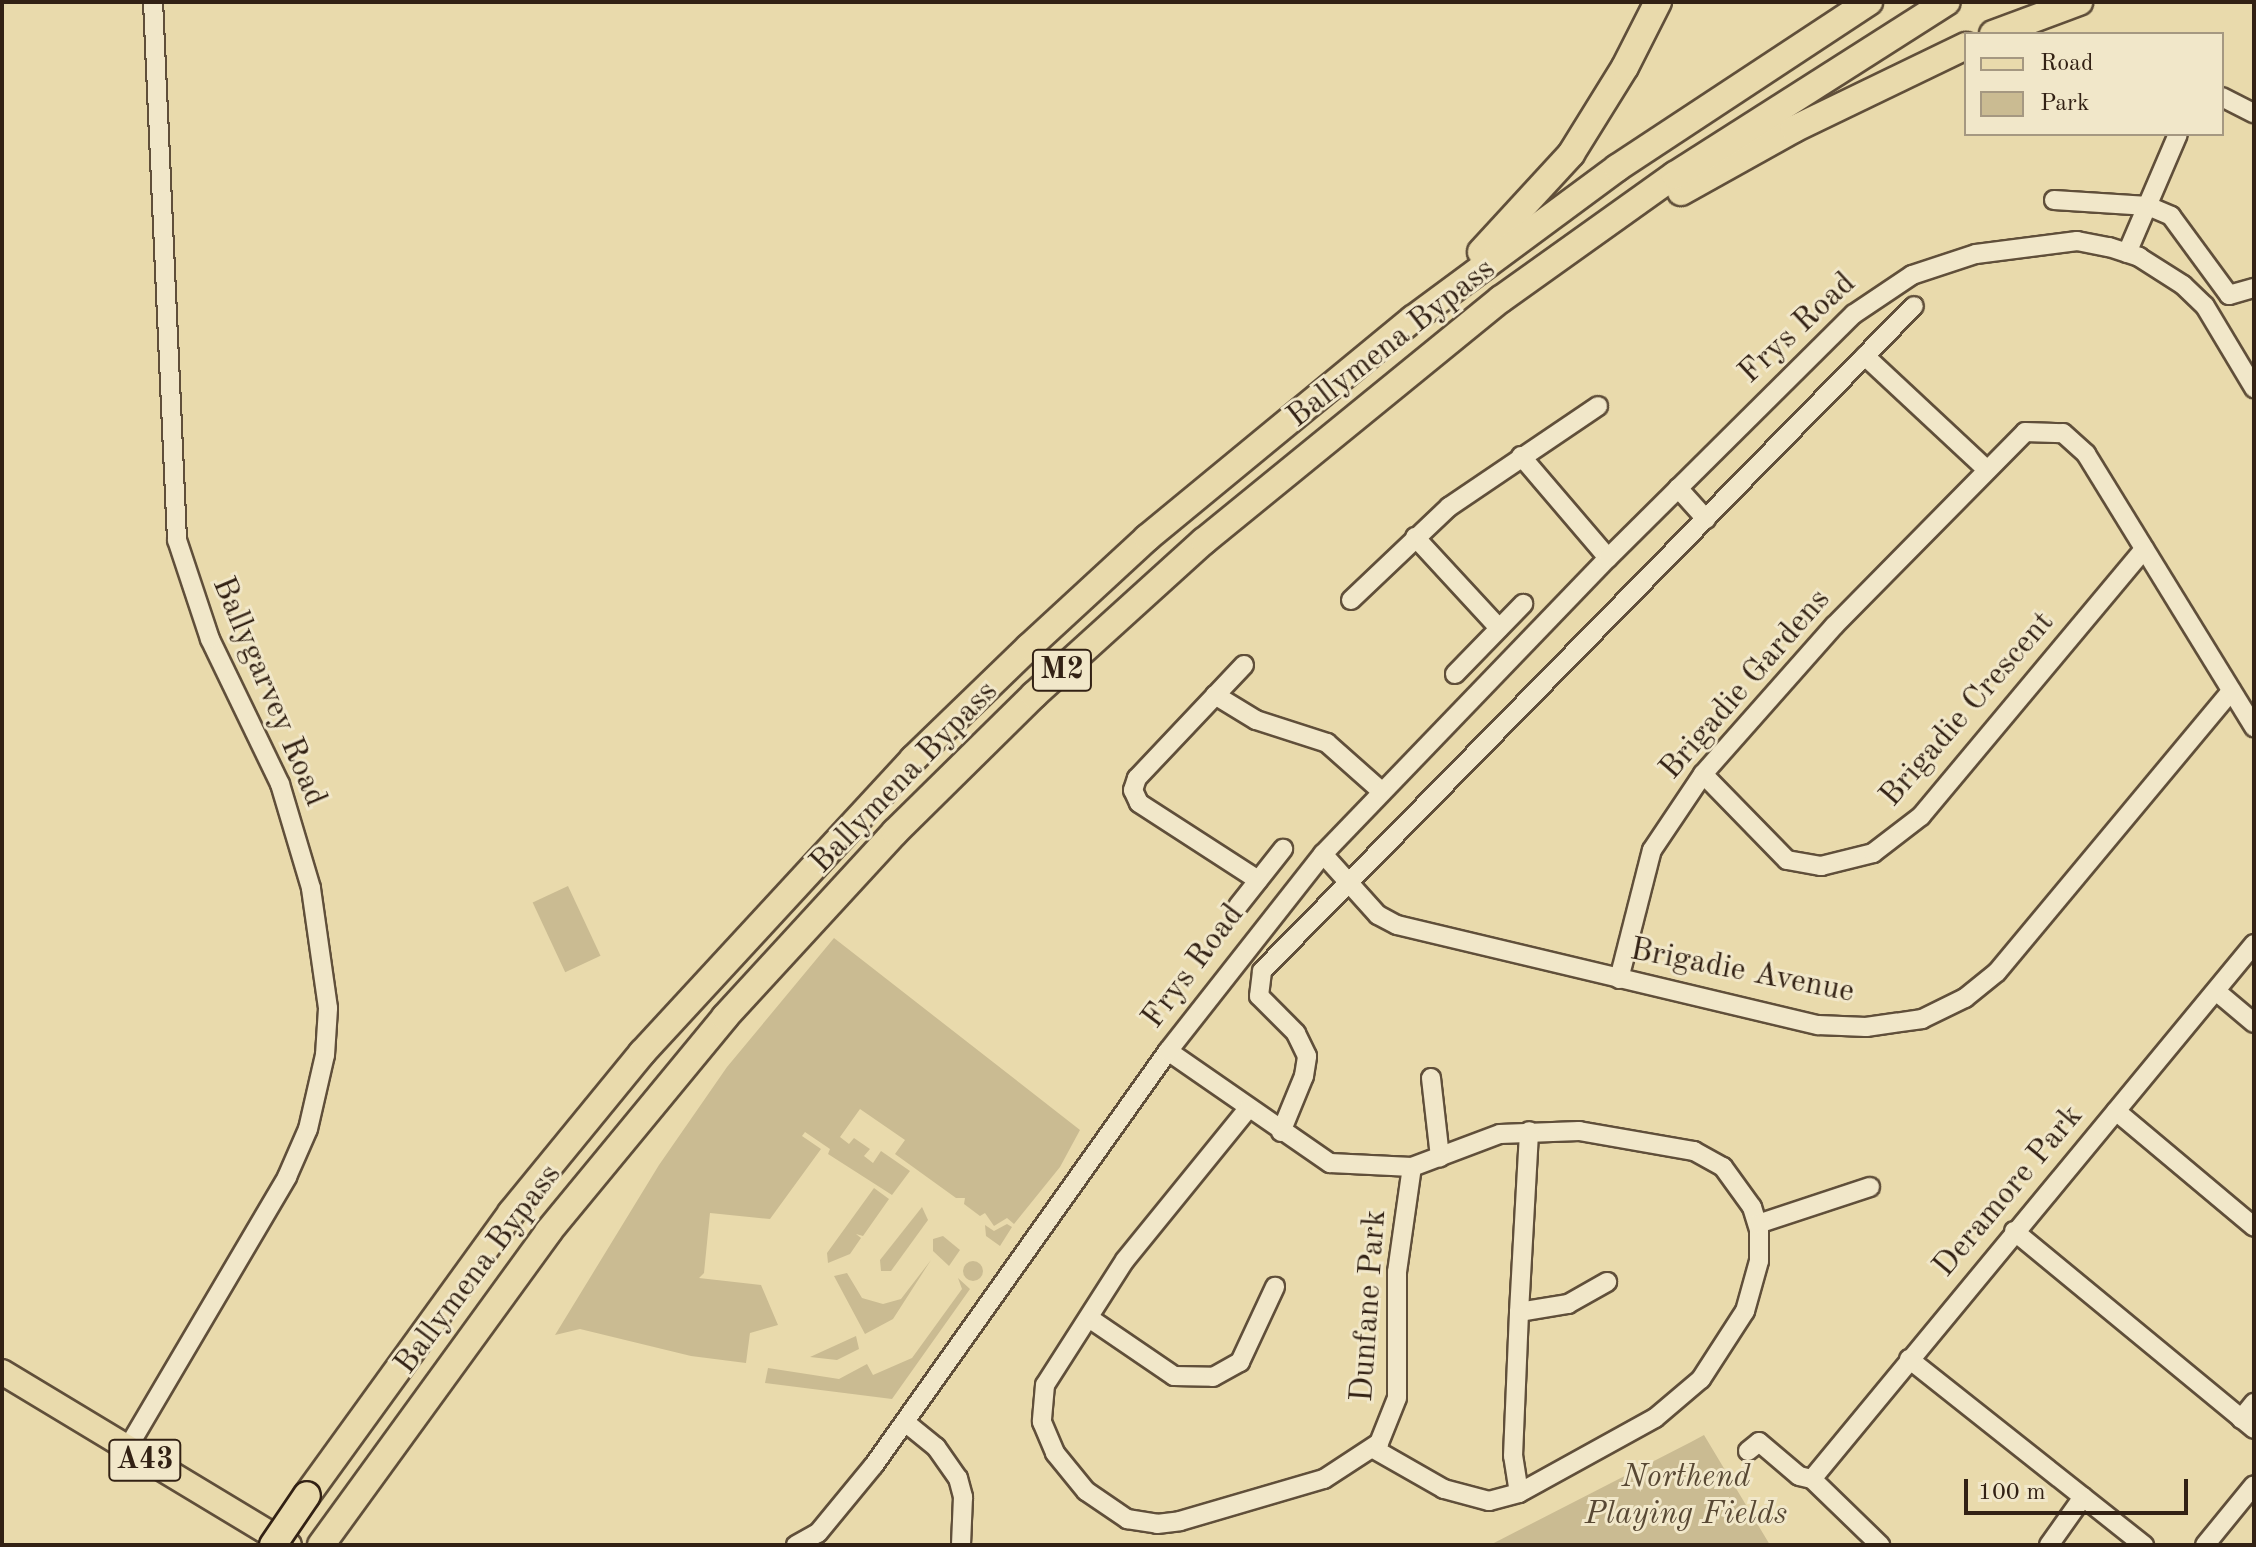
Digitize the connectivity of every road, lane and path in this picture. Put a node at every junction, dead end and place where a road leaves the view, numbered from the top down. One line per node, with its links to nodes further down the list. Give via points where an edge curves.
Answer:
1 (153, 2): 68 (street, Ballygarvey Road, via 177,540 210,639 280,784 311,888 328,1008 312,1116 287,1177)
2 (1658, 2): 17 (highway, via 1571,154)
3 (1869, 2): 17 (highway, Ballymena Bypass / M2, via 1617,168)
4 (1947, 2): 15 (highway, Ballymena Bypass / M2, via 1700,159)
5 (2079, 2): 6 (highway)
6 (1998, 32)
7 (1964, 47): 15 (highway, via 1715,172)
8 (2224, 98): 9 (street)
9 (2254, 113)
10 (2177, 136): 12 (street)
11 (2054, 200): 12 (street)
12 (2148, 206): 13 (street); 14 (street, via 2185,228 2229,295)
13 (2127, 253): 19 (street, Frys Road, via 2161,269 2205,306); 23 (street, Frys Road, via 2077,241 2032,244 1976,254 1912,275 1854,314)
14 (2254, 288)
15 (1501, 299): 78 (highway, Ballymena Bypass / M2, via 1204,541 1034,695 895,832 725,1017 548,1232)
16 (1914, 306): 18 (street, Frys Road)
17 (1413, 319): 76 (highway, Ballymena Bypass / M2, bridge, via 1147,538 913,759 783,896 642,1053 511,1213)
18 (1865, 356): 22 (street); 24 (street, Frys Road)
19 (2254, 388)
20 (1598, 406): 21 (street)
21 (1521, 456): 25 (street); 27 (street)
22 (1985, 468): 26 (street, Brigadie Gardens, via 2025,432 2068,435 2090,459); 36 (street, Brigadie Gardens)
23 (1678, 488): 24 (street); 27 (street, Frys Road)
24 (1706, 519): 41 (street, Frys Road)
25 (1415, 537): 28 (street); 30 (street)
26 (2144, 549): 33 (street, Brigadie Gardens); 36 (street, Brigadie Crescent, via 1921,816 1873,853 1830,865 1791,862 1766,844)
27 (1608, 558): 37 (street, Frys Road)
28 (1351, 600)
29 (1523, 604): 30 (street)
30 (1499, 628): 32 (street)
31 (1244, 665): 34 (street)
32 (1455, 674)
33 (2231, 691): 35 (street, Brigadie Gardens); 44 (street, Brigadie Avenue, via 1997,972 1965,998 1922,1019 1866,1027 1818,1025)
34 (1215, 695): 37 (street, via 1253,719 1327,743); 40 (street, via 1137,778 1134,795)
35 (2254, 727)
36 (1703, 774): 44 (street, Brigadie Gardens, via 1652,850)
37 (1381, 791): 39 (street, Frys Road)
38 (1283, 849): 40 (street)
39 (1323, 854): 41 (street, Brigadie Avenue); 47 (street, Frys Road)
40 (1258, 880): 42 (street)
41 (1347, 882): 44 (street, Brigadie Avenue, via 1393,923); 52 (street, Frys Road, via 1262,971 1257,983 1259,996 1306,1050 1306,1073)
42 (1238, 906)
43 (2254, 944): 45 (street, Deramore Park)
44 (1619, 979)
45 (2217, 992): 46 (street); 50 (street, Deramore Park)
46 (2254, 1023)
47 (1168, 1051): 49 (street, Dunfane Park); 66 (street, Frys Road)
48 (1431, 1078): 53 (street)
49 (1247, 1110): 52 (street, Dunfane Park); 62 (street, Dunfane Park, via 1144,1234)
50 (2116, 1111): 57 (street); 58 (street, Deramore Park)
51 (1529, 1131): 53 (street, via 1492,1136); 56 (street, via 1579,1131 1694,1151 1723,1167 1747,1198); 61 (street)
52 (1281, 1132): 54 (street, Dunfane Park, via 1330,1163)
53 (1440, 1157): 54 (street)
54 (1412, 1167): 69 (street, Dunfane Park, via 1397,1272 1397,1398)
55 (1870, 1187): 56 (street)
56 (1758, 1224): 73 (street, via 1759,1261 1745,1311 1695,1386 1655,1418)
57 (2254, 1227)
58 (2014, 1231): 63 (street, Deramore Park); 67 (street)
59 (1607, 1282): 61 (street, via 1568,1304)
60 (1275, 1287): 62 (street, via 1240,1362 1213,1377 1174,1376)
61 (1519, 1312): 73 (street, via 1513,1456)
62 (1089, 1318): 69 (street, Dunfane Park, via 1045,1385 1042,1422 1055,1453 1078,1484 1127,1519 1166,1523 1253,1501 1324,1479)
63 (1909, 1359): 71 (street, Deramore Park); 74 (street)
64 (2, 1372): 68 (main road, A43)
65 (2254, 1403): 67 (street)
66 (905, 1422): 75 (street, Frys Road); 80 (street, via 936,1447 958,1478)
67 (2247, 1424)
68 (127, 1449): 77 (main road, A43)
69 (1374, 1449): 73 (street, via 1474,1501)
70 (1748, 1451): 71 (street, via 1759,1442 1799,1476)
71 (1812, 1479): 81 (street)
72 (2254, 1485): 84 (street)
73 (1519, 1493)
74 (2083, 1497): 82 (street); 83 (street)
75 (816, 1539): 79 (street, Frys Road)
76 (273, 1545)
77 (289, 1545)
78 (321, 1545)
79 (796, 1545)
80 (961, 1545)
81 (1880, 1545)
82 (2049, 1545)
83 (2144, 1545)
84 (2205, 1545)

